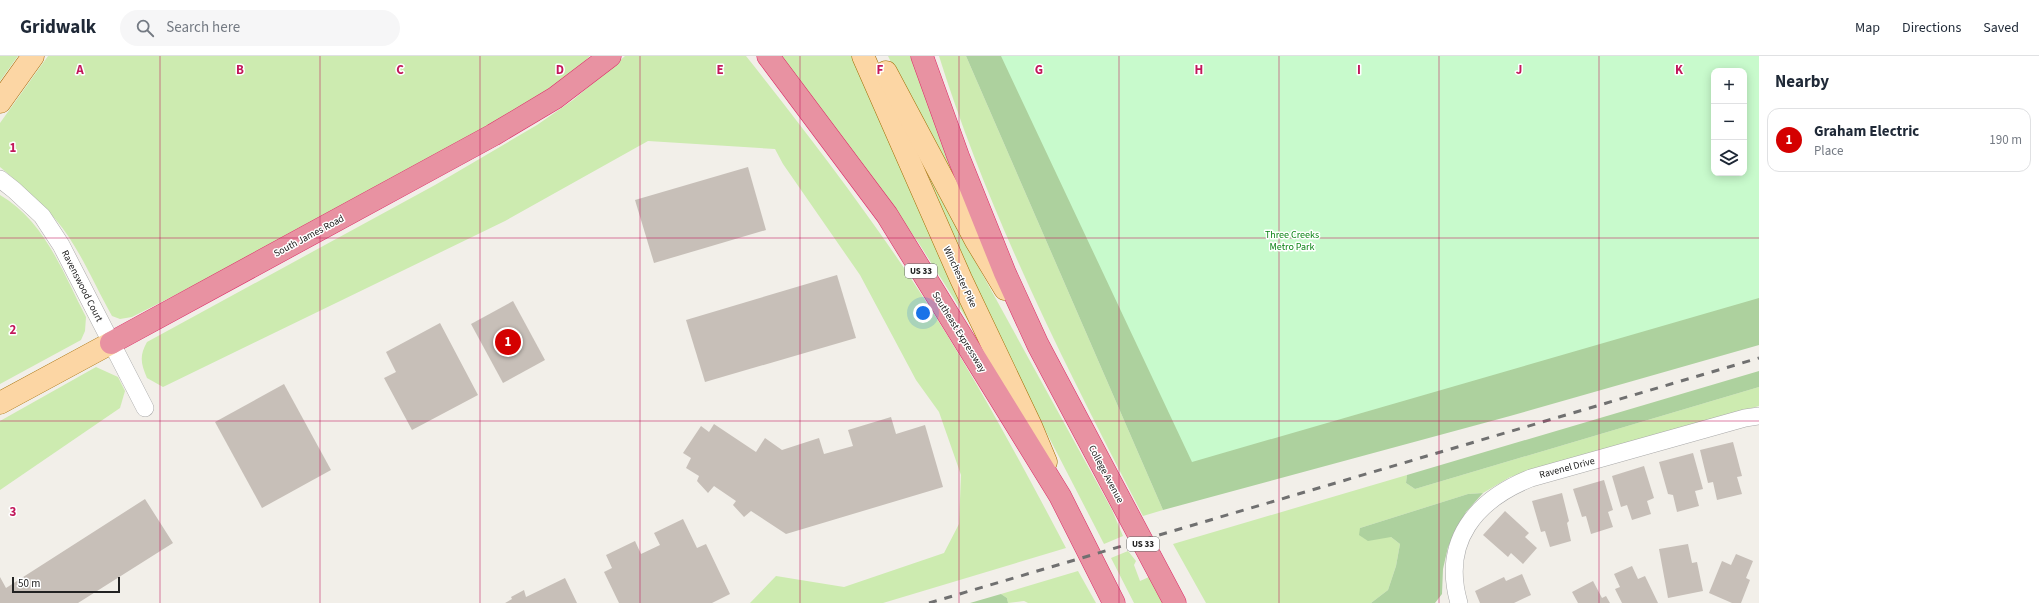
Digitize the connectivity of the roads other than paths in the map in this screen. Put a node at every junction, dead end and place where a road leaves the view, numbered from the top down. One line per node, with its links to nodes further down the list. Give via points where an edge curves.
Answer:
1 (33, 56): 7 (main road)
2 (610, 56): 9 (highway, South James Road, via 555,98 493,135)
3 (768, 56): 14 (highway, Southeast Expressway / US 33, via 887,215)
4 (864, 56): 14 (main road, Winchester Pike, via 961,279 1031,426)
5 (878, 56): 10 (main road, via 897,96 976,240)
6 (922, 56): 10 (highway, US 33, via 961,164 1005,273)
7 (0, 102)
8 (0, 179): 9 (street, Ravenswood Court, via 42,216 61,245)
9 (111, 343): 11 (main road, South James Road); 12 (street, Ravenswood Court)
10 (1038, 345): 16 (highway, College Avenue / US 33)
11 (0, 403)
12 (145, 408)
13 (1759, 416): 17 (street, Ravenel Drive, via 1531,478 1498,494 1471,519 1458,548 1454,562 1454,578)
14 (1060, 496): 15 (highway, US 33)
15 (1114, 603)
16 (1175, 603)
17 (1459, 603)

